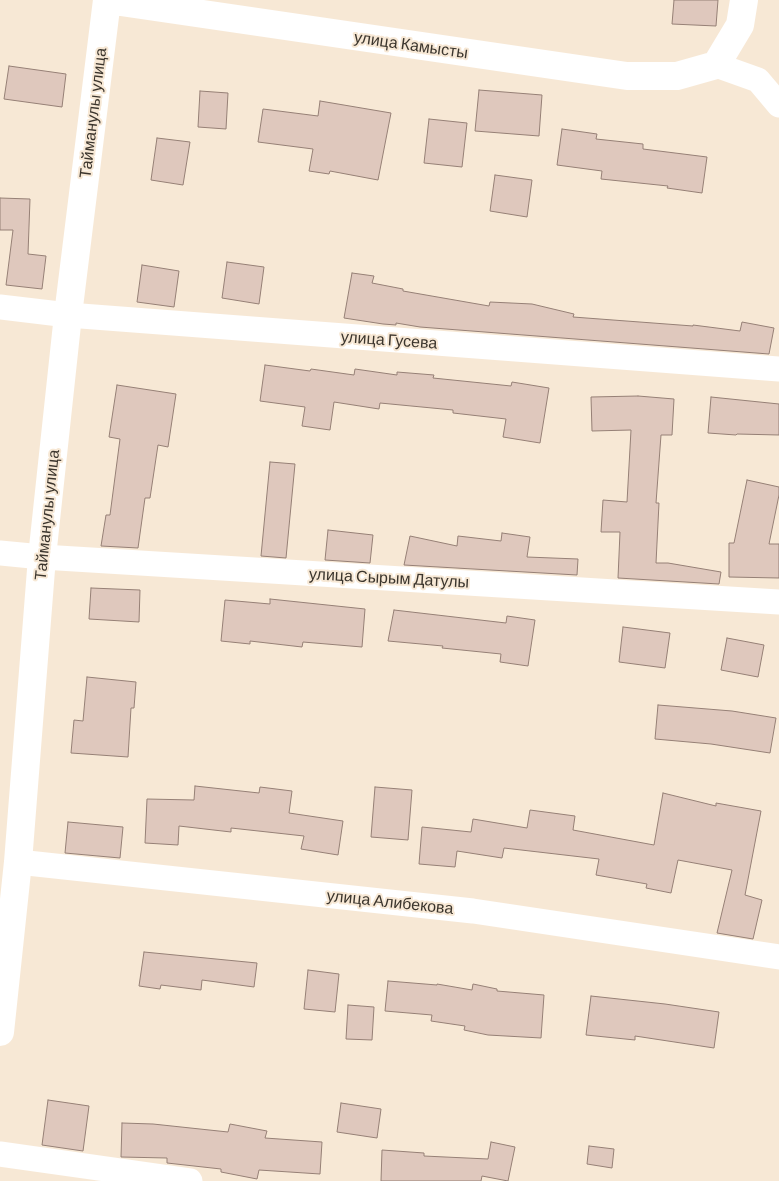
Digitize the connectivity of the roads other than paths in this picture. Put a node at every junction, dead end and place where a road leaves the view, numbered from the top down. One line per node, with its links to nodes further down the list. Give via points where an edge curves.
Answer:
1 (107, 0): 3 (street, улица Камысты, via 627,76 678,76); 6 (street, Тайманулы улица)
2 (744, 0): 3 (street, via 740,25)
3 (716, 65): 4 (street, via 758,80)
4 (779, 105)
5 (0, 307): 6 (street, улица Гусева)
6 (68, 315): 7 (street, улица Гусева); 9 (street, Тайманулы улица)
7 (779, 369)
8 (0, 553): 9 (street, улица Сырым Датулы)
9 (42, 558): 10 (street, улица Сырым Датулы); 11 (street, Тайманулы улица)
10 (779, 602)
11 (9, 861): 12 (street, улица Алибекова, via 473,911); 13 (street, Тайманулы улица)
12 (779, 958)
13 (0, 1032)
14 (0, 1154): 15 (street)
15 (190, 1181)

